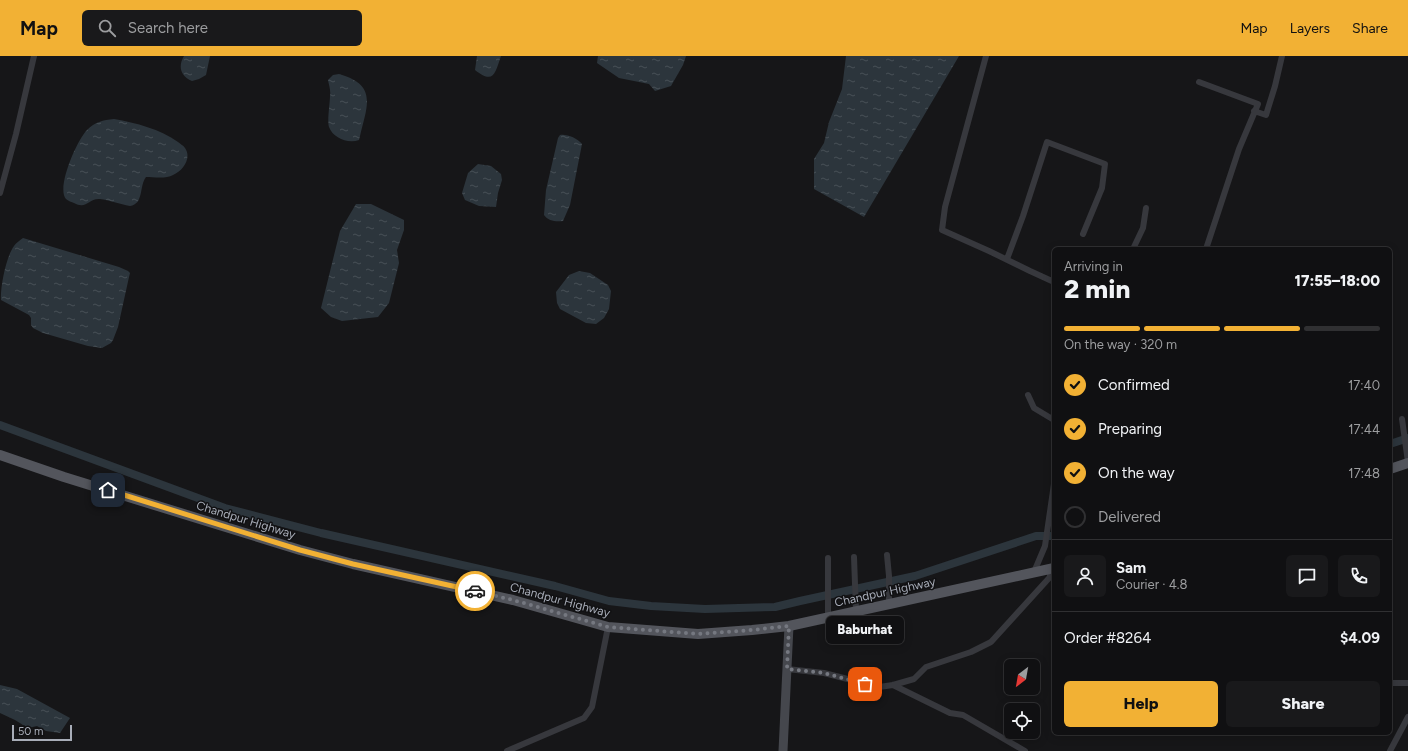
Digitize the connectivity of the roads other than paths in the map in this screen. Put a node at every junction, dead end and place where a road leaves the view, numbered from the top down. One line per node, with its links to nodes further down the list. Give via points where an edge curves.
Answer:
1 (34, 56): 6 (street)
2 (986, 56): 11 (street, via 947,201 942,230)
3 (1282, 56): 5 (street, via 1276,86 1266,115)
4 (1199, 82): 5 (street, via 1258,104)
5 (1254, 112): 10 (street)
6 (0, 193)
7 (1146, 208): 9 (street, via 1143,228)
8 (1083, 234): 11 (street, via 1102,188 1105,164 1047,142)
9 (1134, 247)
10 (1207, 247)
11 (1006, 259): 12 (street)
12 (1052, 281)
13 (1028, 394): 15 (street, via 1034,408)
14 (1402, 418): 17 (street)
15 (1052, 419)
16 (0, 455): 29 (main road, Chandpur Highway, via 300,550 513,600)
17 (1408, 463): 18 (main road)
18 (1392, 468)
19 (1052, 498): 24 (street, via 1045,546)
20 (887, 555): 25 (street)
21 (854, 557): 26 (street)
22 (828, 558): 27 (street)
23 (1052, 568): 24 (main road, Chandpur Highway); 33 (street, via 1050,577 991,642 971,652 926,667 914,679)
24 (1034, 572): 25 (main road, Chandpur Highway)
25 (889, 604): 26 (main road, Chandpur Highway)
26 (856, 611): 27 (main road, Chandpur Highway)
27 (828, 617): 28 (main road, Chandpur Highway)
28 (789, 626): 29 (main road, Chandpur Highway, via 698,634); 30 (main road)
29 (608, 627): 35 (street, via 592,707 584,718)
30 (787, 669): 33 (street, via 824,673 879,687); 36 (main road)
31 (1392, 683): 32 (street)
32 (1408, 683)
33 (893, 685): 37 (street, via 950,713 963,715)
34 (1408, 717): 38 (street)
35 (507, 751)
36 (783, 751)
37 (1025, 751)
38 (1390, 751)

